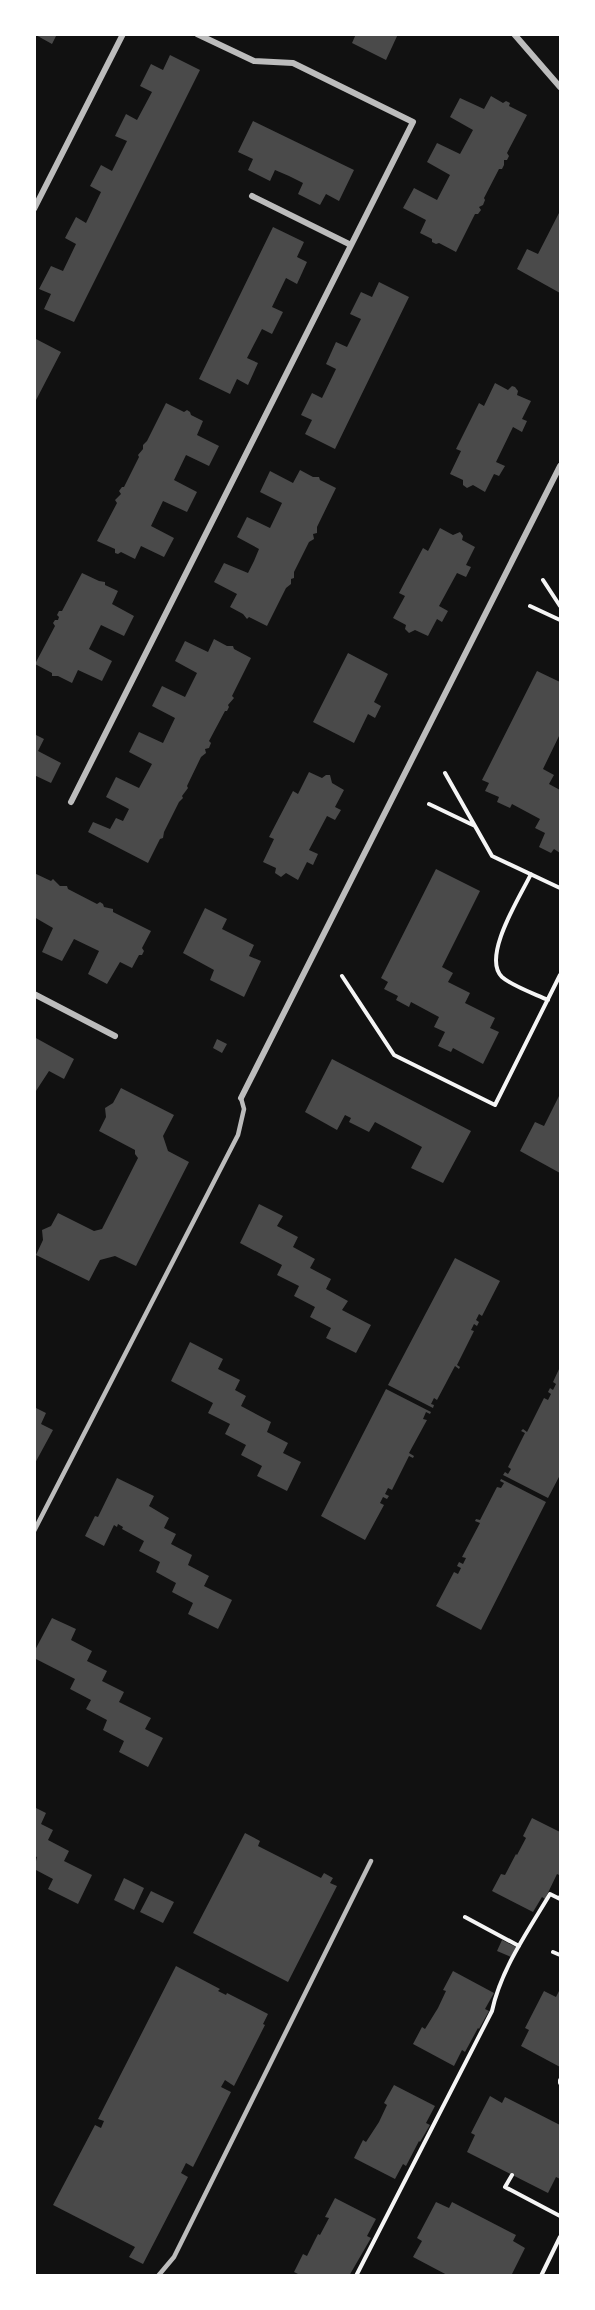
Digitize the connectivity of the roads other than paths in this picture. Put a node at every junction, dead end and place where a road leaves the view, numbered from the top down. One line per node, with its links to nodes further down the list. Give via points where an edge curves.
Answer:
1 (123, 34): 6 (street)
2 (197, 34): 7 (street, via 254,61 292,63 413,122)
3 (514, 34): 4 (street)
4 (561, 87)
5 (252, 196): 7 (street)
6 (34, 209)
7 (351, 244): 9 (street)
8 (561, 466): 12 (street)
9 (71, 802)
10 (34, 994): 11 (street)
11 (115, 1036)
12 (241, 1098): 13 (lane, via 244,1109 238,1135)
13 (34, 1531)
14 (371, 1861): 15 (lane, via 174,2257)
15 (158, 2276)

